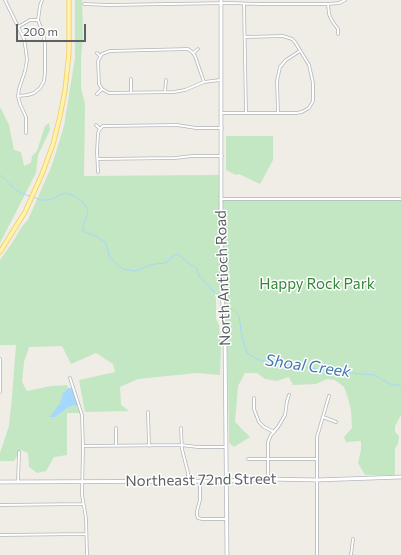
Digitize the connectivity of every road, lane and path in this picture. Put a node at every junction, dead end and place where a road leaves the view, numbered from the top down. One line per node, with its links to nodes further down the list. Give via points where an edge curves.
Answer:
1 (4, 0): 10 (street)
2 (42, 0): 9 (street)
3 (68, 0): 39 (main road, via 69,53 65,90 53,144 25,212)
4 (345, 0): 8 (street)
5 (221, 2): 6 (street); 7 (street); 20 (street, North Antioch Road)
6 (84, 4)
7 (244, 4): 8 (street); 12 (street)
8 (328, 4): 11 (street, via 329,14 338,29)
9 (38, 20): 10 (street, via 30,20); 26 (street, via 45,44 44,81 34,93)
10 (18, 27): 26 (street, via 24,39 27,60)
11 (338, 34)
12 (245, 37): 14 (street, via 283,36 295,42); 28 (street)
13 (198, 49): 16 (street)
14 (300, 51): 29 (street, via 280,67); 29 (street, via 309,66 313,101 306,110)
15 (97, 53): 17 (street)
16 (193, 53): 17 (street, via 185,49 110,51); 21 (street)
17 (100, 56): 22 (street, via 98,82)
18 (131, 79): 23 (street)
19 (166, 80): 24 (street)
20 (222, 80): 21 (street); 27 (street, North Antioch Road)
21 (204, 82): 24 (street, via 179,91)
22 (102, 89): 23 (street, via 110,93); 25 (street)
23 (131, 92): 24 (street)
24 (165, 92)
25 (97, 94)
26 (18, 96): 33 (street, via 26,117)
27 (222, 113): 28 (street); 32 (street, North Antioch Road)
28 (246, 113): 29 (street)
29 (278, 113)
30 (96, 125): 31 (street)
31 (100, 128): 32 (street, via 177,125); 35 (street)
32 (222, 128): 34 (street, North Antioch Road)
33 (26, 132)
34 (222, 156): 35 (street); 37 (street, North Antioch Road)
35 (98, 159): 36 (street)
36 (98, 172)
37 (221, 199): 38 (street); 59 (street, North Antioch Road)
38 (401, 199)
39 (0, 252)
40 (0, 359): 41 (street)
41 (0, 378): 43 (street)
42 (70, 378): 56 (street, via 81,408)
43 (0, 392)
44 (289, 395): 54 (street, via 285,415)
45 (329, 396): 50 (street)
46 (254, 398): 48 (street)
47 (148, 412): 58 (street)
48 (256, 415): 49 (street); 54 (street, via 264,427)
49 (252, 416)
50 (323, 417): 51 (street); 63 (street, via 317,437)
51 (336, 422)
52 (116, 428): 57 (street)
53 (181, 428): 55 (street)
54 (274, 432): 62 (street, via 268,442)
55 (181, 445): 58 (street); 59 (street, via 198,448); 68 (street)
56 (83, 446): 57 (street); 72 (street)
57 (116, 446): 58 (street)
58 (148, 446)
59 (226, 447): 66 (street, North Antioch Road)
60 (19, 452): 71 (street)
61 (248, 459): 62 (street)
62 (268, 459): 63 (street); 65 (street)
63 (316, 459): 67 (street)
64 (401, 477): 67 (street, Northeast 72nd Street)
65 (268, 479): 66 (street, Northeast 72nd Street); 67 (street, Northeast 72nd Street)
66 (226, 480): 69 (street, Northeast 72nd Street); 75 (street, North Antioch Road)
67 (317, 480): 81 (street)
68 (188, 481): 69 (street, Northeast 72nd Street); 72 (street, Northeast 72nd Street)
69 (200, 481): 75 (street, via 200,500 196,515 198,518)
70 (0, 482): 71 (street, Northeast 72nd Street)
71 (18, 482): 72 (street, Northeast 72nd Street)
72 (82, 482): 73 (street)
73 (84, 504): 74 (street); 76 (street)
74 (0, 505)
75 (227, 520): 80 (street, North Antioch Road)
76 (86, 534): 77 (street); 79 (street)
77 (0, 535)
78 (353, 539): 82 (street)
79 (87, 555)
80 (227, 555)
81 (317, 555)
82 (350, 555)

